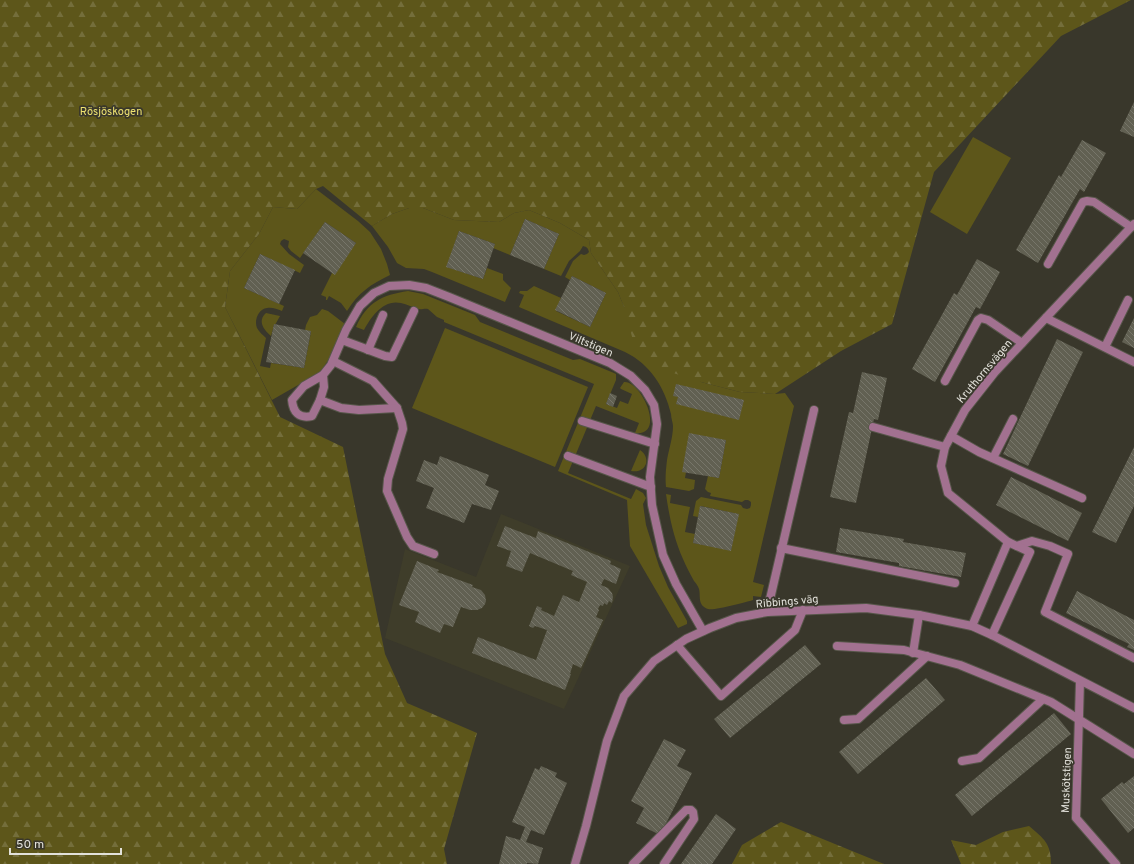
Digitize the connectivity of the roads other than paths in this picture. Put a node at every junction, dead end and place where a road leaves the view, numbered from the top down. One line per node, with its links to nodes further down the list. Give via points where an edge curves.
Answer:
1 (1132, 226): 2 (street, via 1094,202 1083,202); 6 (street, Kruthornsvägen)
2 (1048, 264)
3 (1128, 300): 9 (street)
4 (414, 312): 10 (street, via 392,357)
5 (383, 315): 10 (street)
6 (1046, 318): 8 (street, Kruthornsvägen); 9 (street)
7 (342, 340): 10 (street); 11 (street, Viltstigen); 22 (street, Viltstigen, via 360,306 374,293 389,286 409,284 426,288 610,363 631,376 645,390 654,405 657,424)
8 (1022, 343): 14 (street, via 981,318); 21 (street, Kruthornsvägen, via 965,410)
9 (1105, 347): 12 (street)
10 (368, 350)
11 (333, 361): 13 (street, Viltstigen); 16 (street, via 373,381)
12 (1134, 362)
13 (323, 375): 15 (street, Viltstigen, via 324,387); 15 (street, Viltstigen, via 304,386 292,400 298,414 306,417 312,416)
14 (945, 380)
15 (320, 400): 16 (street, via 340,408 359,410)
16 (397, 408): 31 (street, via 403,429 388,479 387,491 407,537 414,546)
17 (814, 410): 30 (street)
18 (1013, 419): 25 (street)
19 (582, 421): 22 (street)
20 (873, 427): 23 (street)
21 (951, 436): 23 (street, Kruthornsvägen); 25 (street)
22 (655, 444): 26 (street, Viltstigen)
23 (945, 447): 28 (street, Kruthornsvägen, via 941,466 948,493)
24 (568, 456): 26 (street)
25 (993, 458): 27 (street)
26 (651, 488): 37 (street, Viltstigen, via 652,505 663,555 676,584)
27 (1082, 498)
28 (1008, 542): 29 (street, Kruthornsvägen); 36 (street)
29 (1017, 546): 38 (street, Kruthornsvägen, via 1030,552); 43 (street, via 1032,541 1068,554 1044,612)
30 (781, 548): 32 (street); 34 (street)
31 (434, 554)
32 (954, 583)
33 (803, 610): 34 (street, Ribbings väg); 35 (street, Ribbings väg, via 866,608); 39 (street, via 795,630 721,696)
34 (767, 612): 37 (street, Ribbings väg, via 736,618)
35 (919, 615): 36 (street, Ribbings väg); 41 (street)
36 (972, 626): 38 (street, Ribbings väg)
37 (704, 631): 39 (street, Ribbings väg)
38 (992, 635): 44 (street, Ribbings väg)
39 (677, 645): 51 (street, Ribbings väg, via 654,661 624,696 607,741)
40 (837, 646): 41 (street, via 904,650)
41 (913, 653): 42 (street)
42 (927, 656): 45 (street, via 960,665); 48 (street, via 858,719)
43 (1134, 658)
44 (1080, 681): 46 (street, Ribbings väg); 47 (street, Muskötstigen)
45 (1043, 699): 47 (street); 50 (street, via 979,758)
46 (1134, 708)
47 (1079, 719): 49 (street); 54 (street, Muskötstigen, via 1076,818)
48 (844, 720)
49 (1134, 754)
50 (962, 761)
51 (575, 864)
52 (633, 864): 53 (street, via 681,814 690,810 694,819)
53 (664, 864)
54 (1116, 864)

